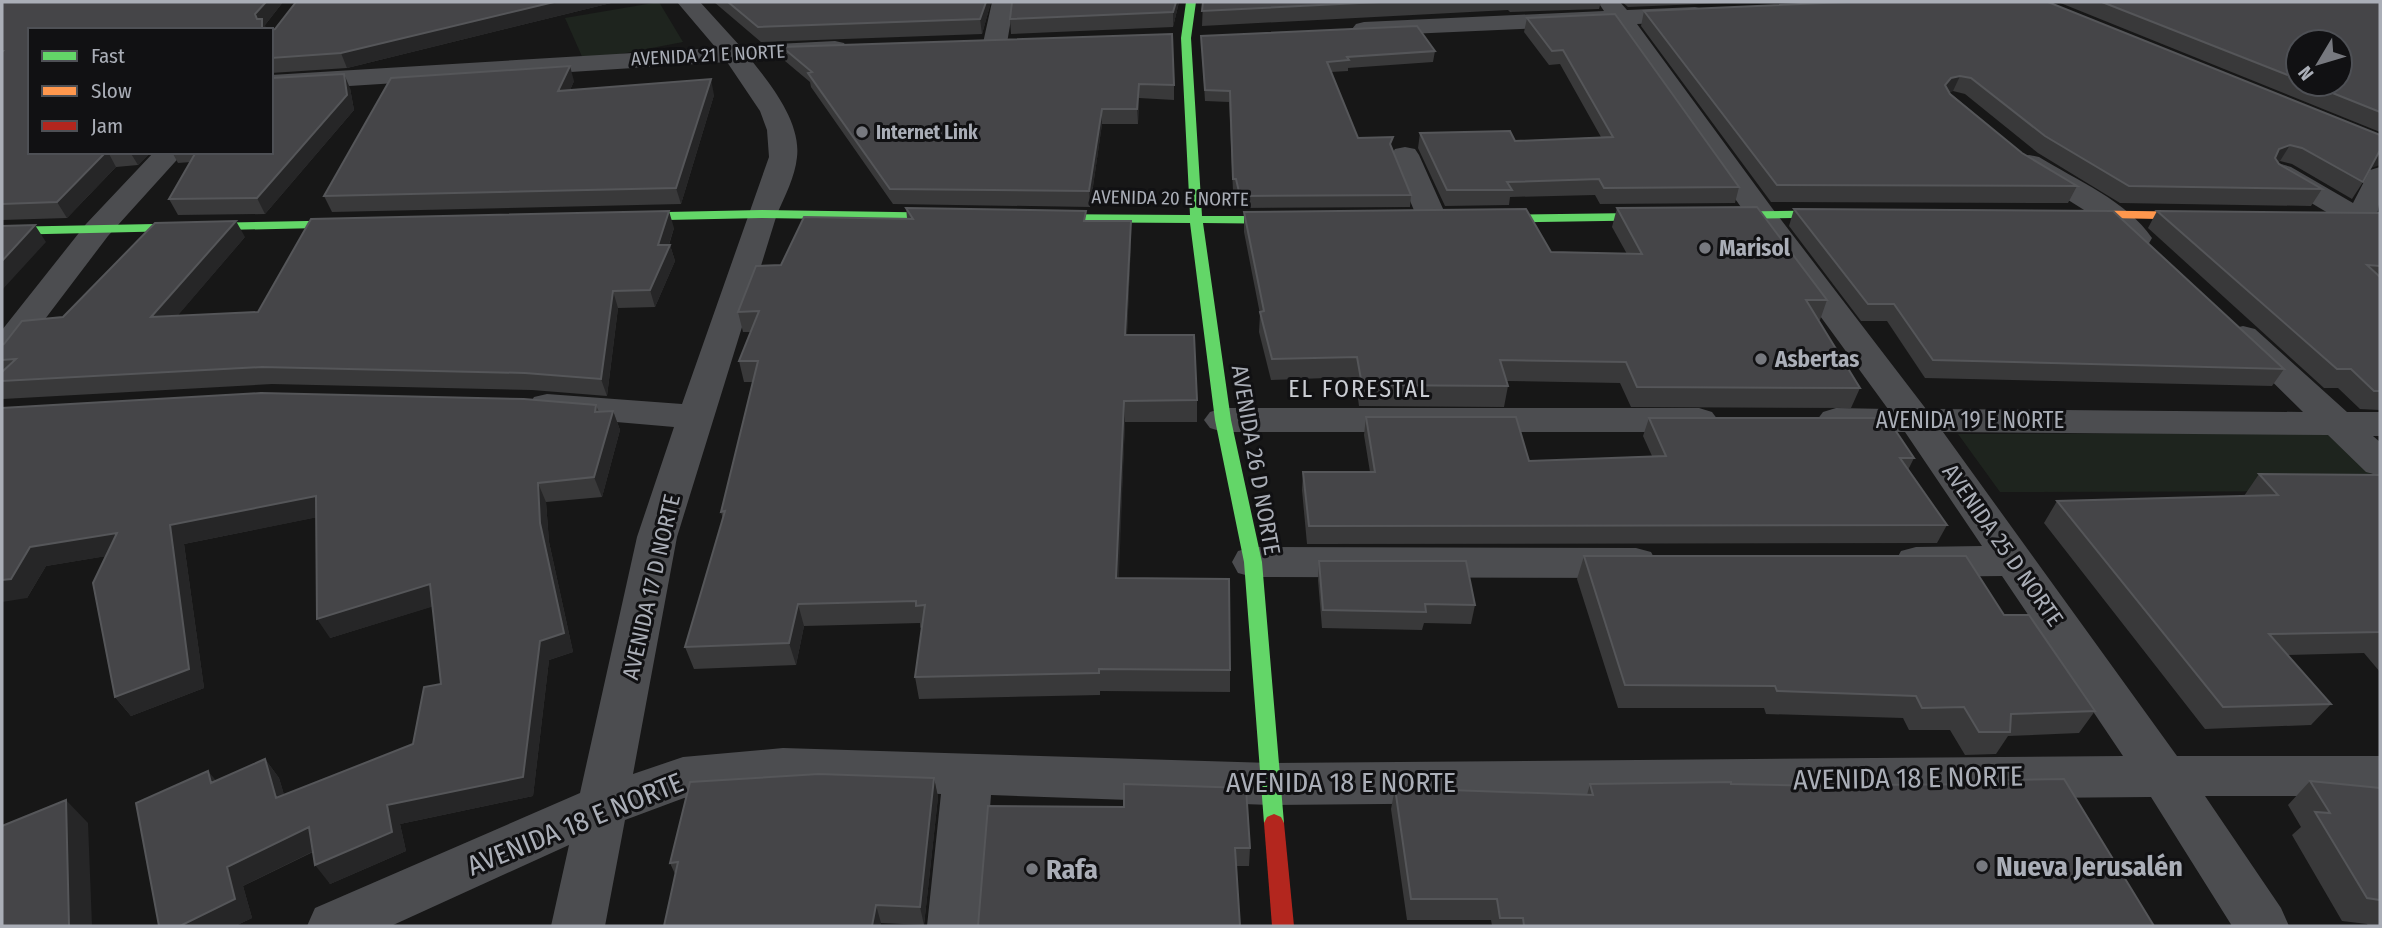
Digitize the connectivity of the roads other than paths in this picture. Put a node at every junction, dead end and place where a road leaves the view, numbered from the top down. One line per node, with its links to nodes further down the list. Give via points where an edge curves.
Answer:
1 (690, 2): 14 (street, AVENIDA 17 D NORTE)
2 (1003, 2): 11 (street)
3 (1191, 2): 9 (street, AVENIDA 26 D NORTE)
4 (1614, 10): 5 (street); 6 (street); 22 (street, AVENIDA 25 D NORTE)
5 (1714, 13)
6 (1340, 31)
7 (1214, 36): 9 (street)
8 (1159, 38): 9 (street)
9 (1186, 38): 32 (street, AVENIDA 26 D NORTE)
10 (1022, 42): 11 (street)
11 (995, 43): 12 (street)
12 (968, 44)
13 (864, 47): 14 (street, AVENIDA 21 E NORTE)
14 (731, 53): 15 (street, AVENIDA 21 E NORTE); 21 (street, AVENIDA 17 D NORTE, via 758,85 784,147 780,173)
15 (273, 83)
16 (2006, 144): 25 (street)
17 (168, 154): 36 (street)
18 (1405, 155): 34 (street)
19 (2281, 173): 31 (street)
20 (2380, 176): 31 (street)
21 (762, 214): 27 (street); 29 (street); 42 (street, AVENIDA 17 D NORTE)
22 (1761, 214): 23 (street); 34 (street); 46 (street, AVENIDA 25 D NORTE)
23 (1869, 214)
24 (2044, 214): 25 (street)
25 (2111, 214): 26 (street); 38 (street)
26 (2229, 216)
27 (979, 217)
28 (1020, 217): 32 (street, AVENIDA 20 E NORTE)
29 (596, 218)
30 (2321, 219): 31 (street)
31 (2370, 219)
32 (1196, 220): 33 (street, AVENIDA 20 E NORTE); 43 (street, AVENIDA 26 D NORTE)
33 (1308, 220)
34 (1440, 220)
35 (374, 223): 36 (street)
36 (97, 230): 37 (street); 40 (street)
37 (2, 231)
38 (2162, 261)
39 (2223, 318): 47 (street)
40 (2, 354)
41 (519, 404): 42 (street)
42 (695, 417): 58 (street, AVENIDA 17 D NORTE, via 655,545)
43 (1223, 419): 44 (street); 51 (street, AVENIDA 26 D NORTE)
44 (1735, 420)
45 (1804, 420): 46 (street, AVENIDA 19 E NORTE)
46 (1915, 420): 47 (street, AVENIDA 19 E NORTE); 50 (street, AVENIDA 25 D NORTE)
47 (2335, 422): 48 (street, AVENIDA 19 E NORTE); 49 (street)
48 (2380, 424)
49 (2380, 463)
50 (2014, 561): 52 (street); 55 (street, AVENIDA 25 D NORTE)
51 (1253, 562): 53 (street); 57 (street, AVENIDA 26 D NORTE)
52 (1883, 562)
53 (1679, 563)
54 (968, 775): 57 (street, AVENIDA 18 E NORTE); 58 (street, AVENIDA 18 E NORTE, via 783,768 727,772 683,778); 61 (street)
55 (2164, 776): 56 (street, AVENIDA 18 E NORTE); 57 (street, AVENIDA 18 E NORTE); 63 (street, AVENIDA 25 D NORTE)
56 (2380, 776)
57 (1271, 784): 62 (street, AVENIDA 26 D NORTE)
58 (603, 806): 59 (street, AVENIDA 18 E NORTE); 60 (street, AVENIDA 17 D NORTE)
59 (334, 926)
60 (578, 926)
61 (954, 926)
62 (1283, 926)
63 (2262, 926)

